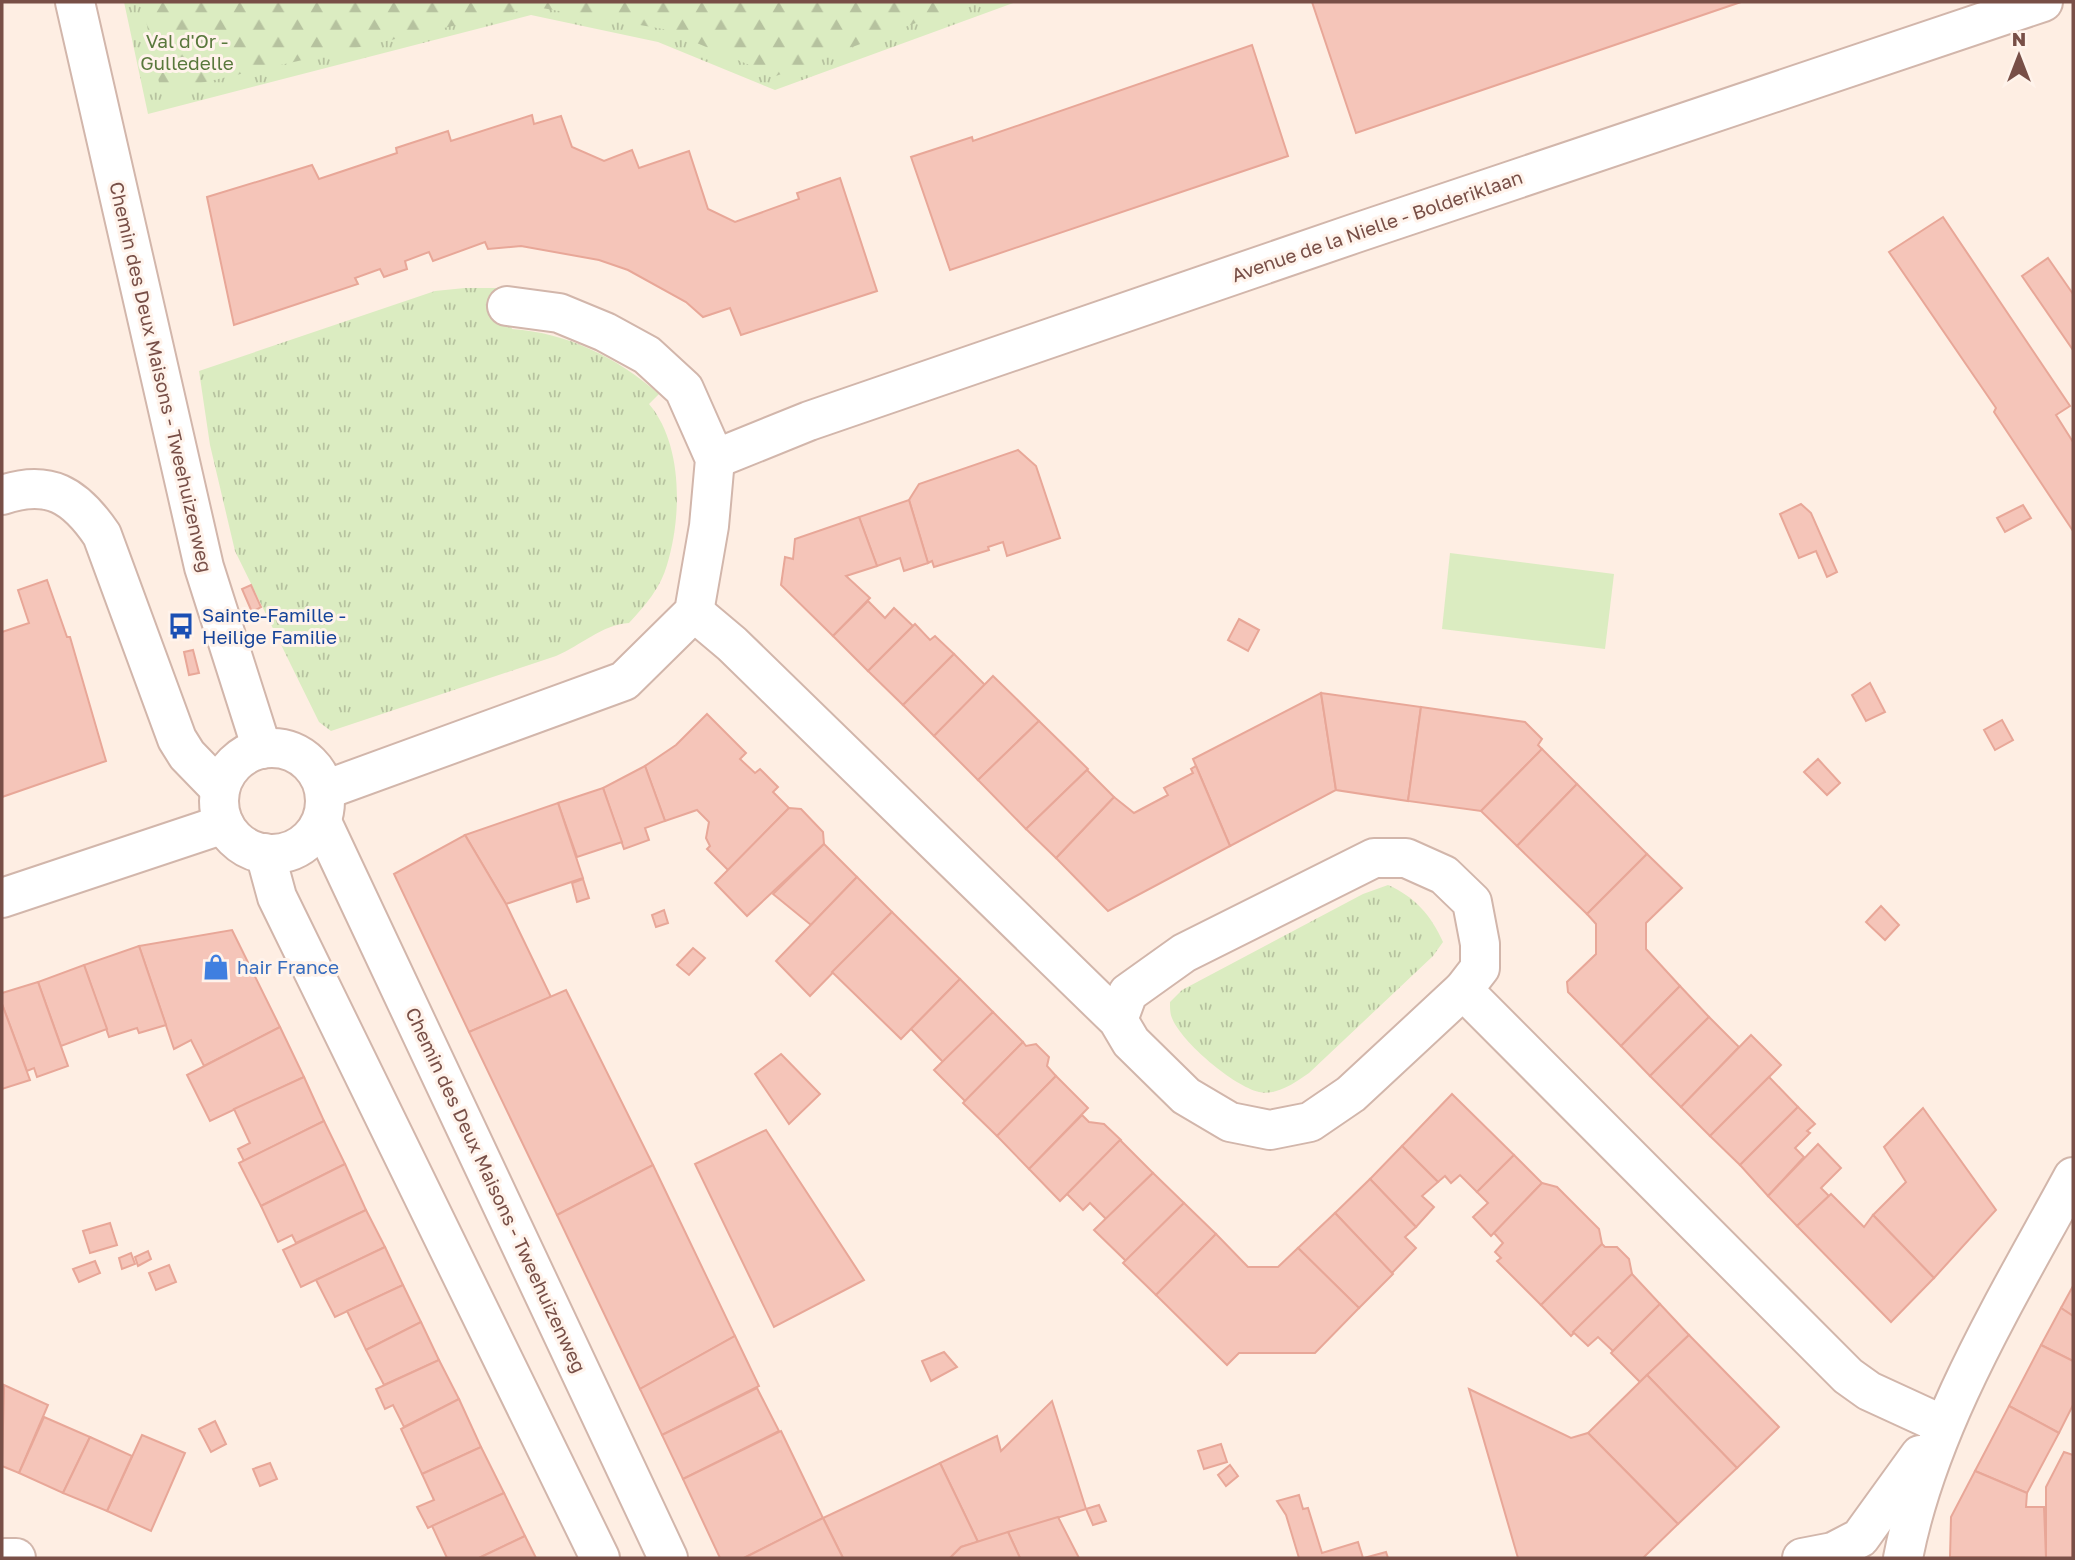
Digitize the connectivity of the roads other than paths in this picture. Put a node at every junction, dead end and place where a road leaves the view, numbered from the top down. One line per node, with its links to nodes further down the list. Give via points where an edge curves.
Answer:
1 (75, 2): 7 (street, Chemin des Deux Maisons - Tweehuizenweg, via 204,567)
2 (2043, 2): 4 (street, Avenue de la Nielle - Bolderiklaan, via 1314,247 809,421)
3 (507, 306): 4 (street, via 559,313 647,355 684,388)
4 (715, 459): 6 (street)
5 (2, 495): 8 (street, via 26,486 48,489 68,497 93,521 177,739)
6 (694, 612): 9 (street, via 624,681); 13 (street, via 732,643)
7 (262, 748): 8 (street, via 235,762); 9 (street, Chemin des Deux Maisons - Tweehuizenweg, via 289,750 313,765)
8 (222, 806): 10 (street, via 248,849); 11 (street)
9 (323, 806): 10 (street, via 313,836 299,847); 19 (street, Chemin des Deux Maisons - Tweehuizenweg)
10 (265, 853): 18 (street, via 277,897)
11 (2, 898)
12 (1463, 990): 13 (street, via 1351,1094 1310,1122 1270,1130 1230,1122 1186,1096 1130,1042); 13 (street, via 1480,968 1472,902 1444,875 1406,858 1374,858 1184,953 1128,993); 15 (street, via 1848,1376 1869,1391)
13 (1118, 1020)
14 (2073, 1177): 15 (street)
15 (1943, 1425): 20 (street, via 1860,1538 1833,1552); 21 (street)
16 (5, 1558): 17 (street)
17 (16, 1558)
18 (600, 1558)
19 (668, 1558)
20 (1801, 1558)
21 (1903, 1558)

